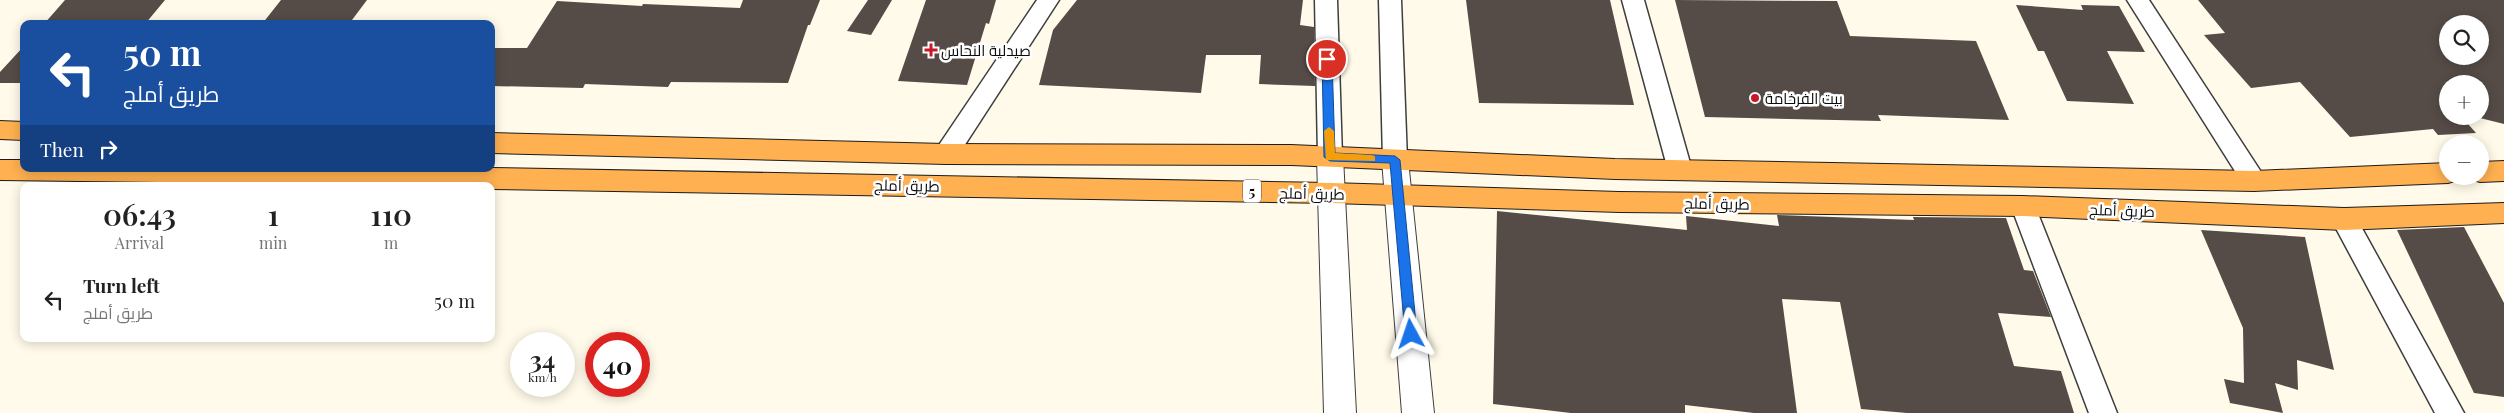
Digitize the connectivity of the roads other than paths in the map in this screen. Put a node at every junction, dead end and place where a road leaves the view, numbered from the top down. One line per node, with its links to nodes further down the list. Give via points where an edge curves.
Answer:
1 (1326, 0): 10 (street)
2 (1390, 0): 11 (street)
3 (1633, 0): 14 (street)
4 (2138, 0): 19 (street)
5 (1043, 2): 9 (street)
6 (0, 130): 7 (highway)
7 (20, 131)
8 (495, 143): 9 (highway, طريق أملج)
9 (946, 154): 10 (highway, طريق أملج)
10 (1330, 157): 11 (highway, طريق أملج); 20 (street)
11 (1395, 160): 14 (highway, طريق أملج); 21 (street)
12 (0, 170): 13 (highway, طريق أملج / 5)
13 (20, 170)
14 (1680, 170): 19 (highway, طريق أملج)
15 (2504, 171): 17 (highway)
16 (116, 172): 20 (highway, طريق أملج / 5)
17 (2489, 172)
18 (2439, 173): 19 (highway, طريق أملج)
19 (2254, 181)
20 (1331, 193): 21 (highway, طريق أملج / 5); 25 (street)
21 (1398, 195): 22 (highway, طريق أملج / 5, via 1619,202); 26 (street)
22 (2023, 206): 24 (highway, طريق أملج / 5); 27 (street)
23 (2504, 213): 24 (highway, طريق أملج / 5)
24 (2344, 219): 28 (street)
25 (1340, 413)
26 (1418, 413)
27 (2103, 413)
28 (2450, 413)

